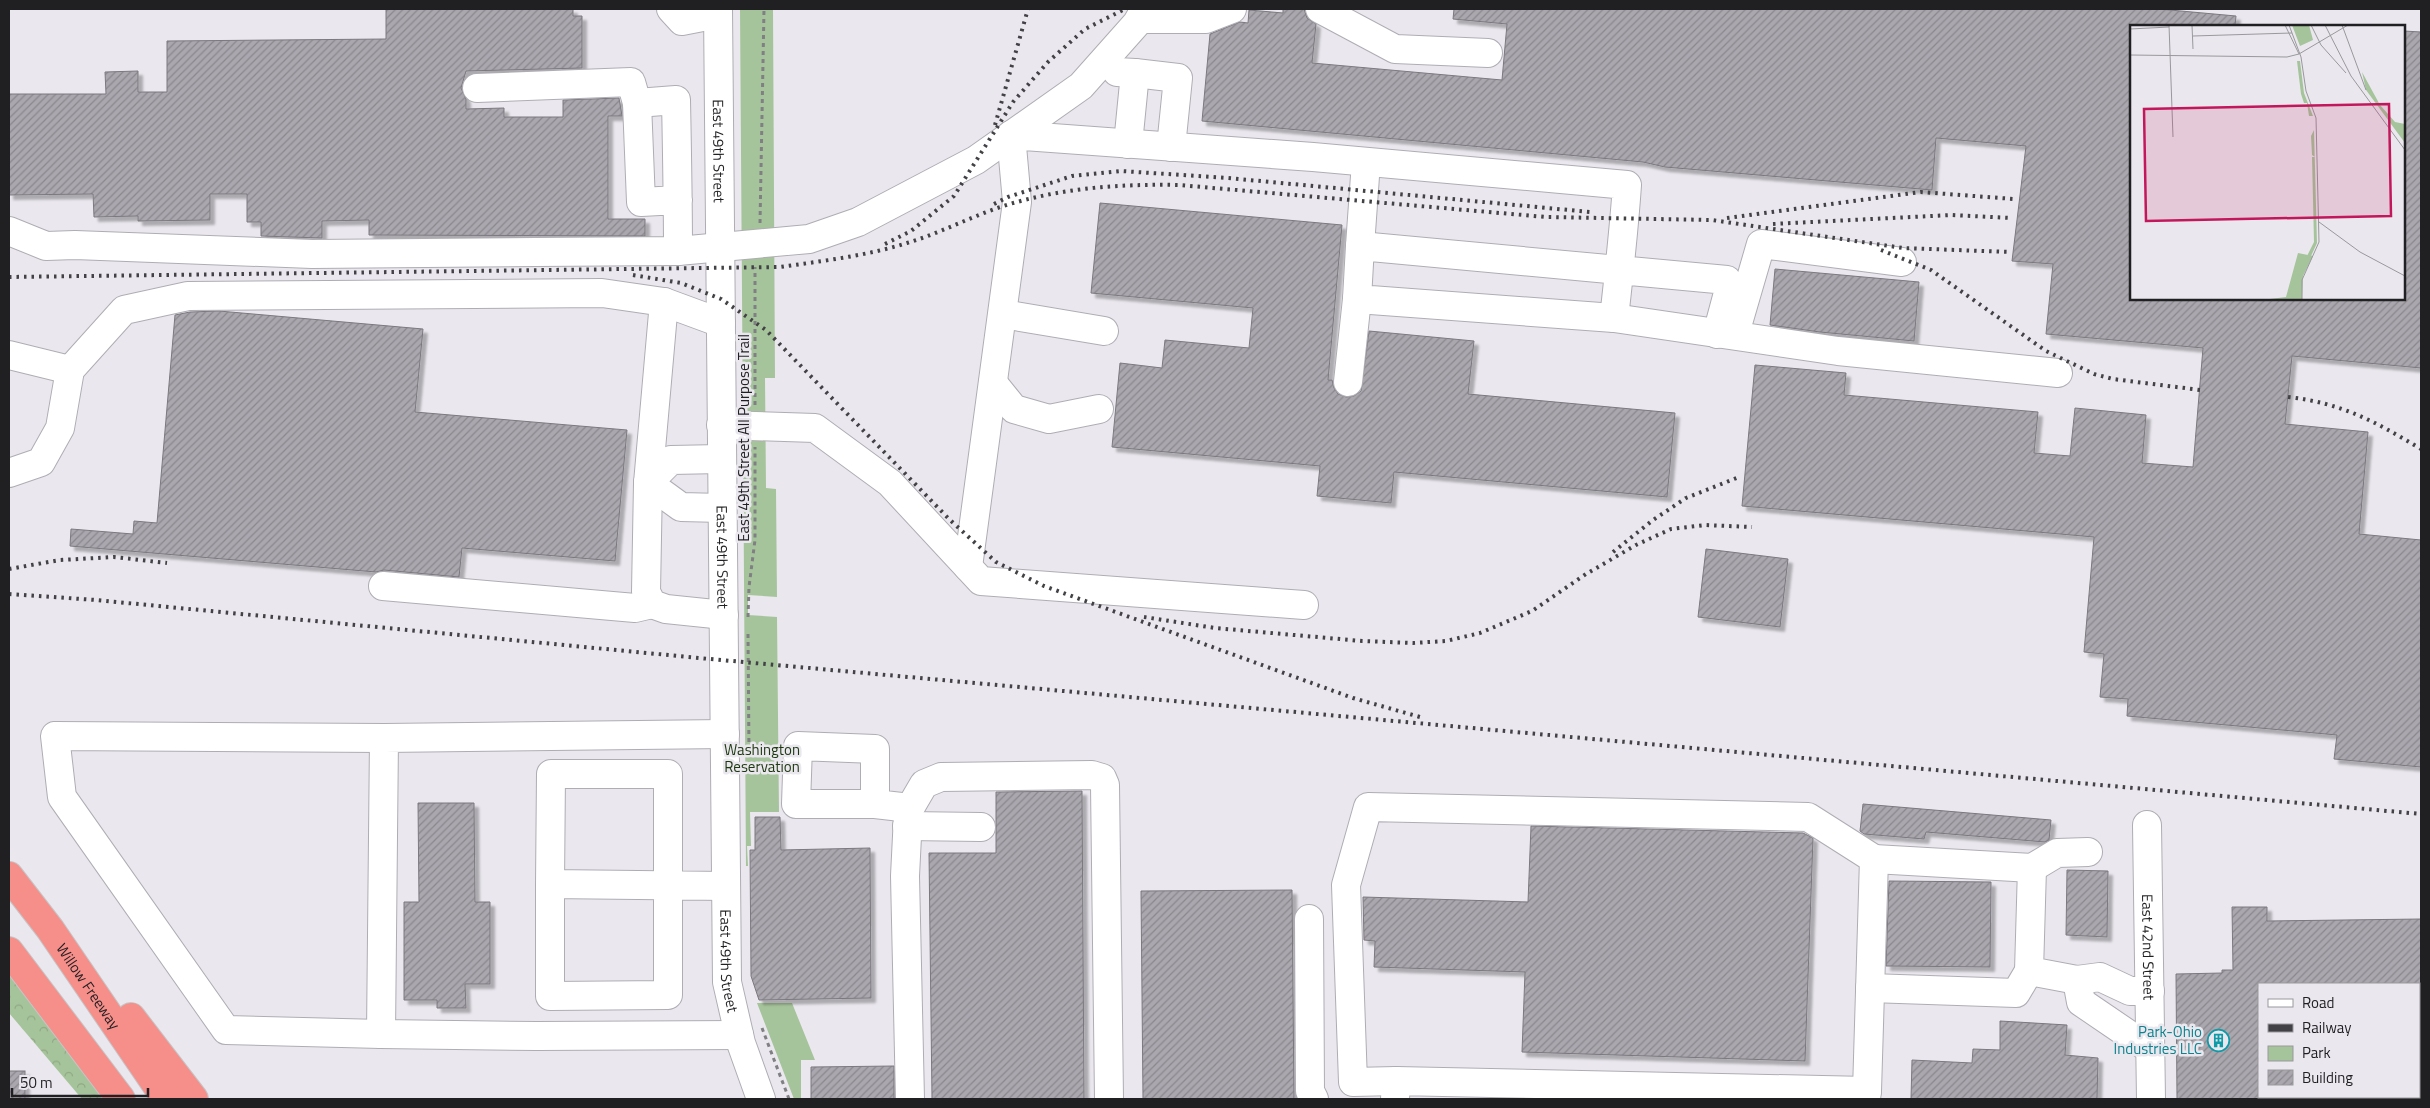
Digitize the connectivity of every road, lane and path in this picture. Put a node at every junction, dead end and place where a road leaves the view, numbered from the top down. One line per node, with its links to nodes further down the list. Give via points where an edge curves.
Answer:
1 (671, 9): 5 (street, via 682,21)
2 (764, 9): 20 (path, East 49th Street All Purpose Trail)
3 (1232, 9): 6 (street, via 1206,19)
4 (1320, 9): 7 (street, via 1395,50)
5 (718, 11): 17 (street, East 49th Street)
6 (1142, 14): 8 (street)
7 (1488, 53)
8 (1096, 70): 9 (street); 12 (street, via 1081,86)
9 (1135, 73): 13 (street); 14 (street, via 1178,78)
10 (477, 88): 11 (street, via 631,82)
11 (637, 103): 16 (street, via 676,100); 18 (street, via 641,202)
12 (1011, 135): 13 (street); 20 (street, via 976,160 858,222 809,239); 28 (street, via 1017,202)
13 (1128, 144): 14 (street)
14 (1170, 147): 15 (street)
15 (1366, 162): 21 (street); 25 (street, via 1627,185)
16 (678, 170): 17 (street); 18 (street)
17 (720, 171): 22 (street, East 49th Street)
18 (678, 200): 23 (street)
19 (9, 231): 23 (street, via 46,246 312,254)
20 (758, 245): 22 (street); 40 (path, East 49th Street All Purpose Trail, via 754,304)
21 (1360, 246): 25 (street); 26 (street)
22 (722, 247): 23 (street); 30 (street, East 49th Street)
23 (678, 251)
24 (1902, 262): 32 (street, via 1761,244)
25 (1619, 269): 29 (street); 32 (street, via 1726,280 1729,289)
26 (1357, 298): 29 (street); 36 (street)
27 (664, 302): 30 (street); 34 (street, via 602,293 188,296 124,310); 43 (street)
28 (1002, 314): 31 (street); 37 (street)
29 (1614, 318): 32 (street)
30 (722, 323): 39 (street, East 49th Street)
31 (1104, 331)
32 (1726, 335): 35 (street)
33 (9, 355): 34 (street)
34 (70, 370): 42 (street, via 60,428 42,462)
35 (2058, 374)
36 (1348, 382)
37 (993, 383): 38 (street, via 1014,409 1049,419); 45 (street)
38 (1099, 409)
39 (721, 425): 40 (street); 41 (street, East 49th Street)
40 (755, 426): 45 (street, via 815,428 890,483); 49 (path, East 49th Street All Purpose Trail, via 755,540 749,587)
41 (721, 459): 43 (street, via 671,460); 44 (street, East 49th Street)
42 (9, 473)
43 (648, 483): 44 (street, via 681,507); 47 (street, via 646,592)
44 (722, 508): 49 (street, East 49th Street)
45 (968, 567): 48 (street, via 981,581)
46 (383, 586): 47 (street, via 635,608)
47 (652, 604): 49 (street, via 666,610)
48 (1304, 606)
49 (736, 617): 51 (street, East 49th Street)
50 (748, 627): 53 (path)
51 (725, 734): 52 (street); 64 (street, East 49th Street)
52 (384, 738): 73 (street); 73 (street, via 55,736 62,797 226,1030)
53 (749, 754)
54 (875, 804): 55 (street)
55 (909, 817): 57 (street); 83 (street, via 906,876); 84 (street, via 924,784 941,777 1092,775 1102,778 1105,785)
56 (2147, 825): 71 (street, East 42nd Street)
57 (982, 827)
58 (2088, 852): 60 (street, via 2057,853)
59 (1874, 859): 60 (street); 70 (street); 75 (street, via 1808,817 1368,807 1346,885 1353,1082)
60 (2032, 868): 68 (street)
61 (9, 876): 66 (highway, Willow Freeway)
62 (550, 884): 63 (street); 63 (street, via 552,774 668,774); 63 (street, via 550,996 668,995)
63 (668, 885): 64 (street)
64 (726, 886): 72 (street, East 49th Street, via 727,982)
65 (1308, 919): 85 (street, via 1310,1090)
66 (50, 929): 79 (highway, Willow Freeway); 80 (highway, via 118,1000)
67 (9, 951): 78 (highway)
68 (2029, 971): 69 (street); 70 (street, via 2016,993)
69 (2077, 980): 71 (street, via 2100,978 2130,991); 74 (street, via 2081,1002)
70 (1870, 988): 77 (street)
71 (2150, 991): 74 (street, East 42nd Street)
72 (750, 1030): 73 (street, via 537,1036); 81 (street, East 49th Street); 82 (path)
73 (381, 1034)
74 (2150, 1049): 86 (street, East 42nd Street)
75 (1396, 1090): 76 (street)
76 (1485, 1091): 77 (street)
77 (1867, 1095)
78 (121, 1099)
79 (166, 1099)
80 (194, 1099)
81 (761, 1099)
82 (789, 1099)
83 (910, 1099)
84 (1109, 1099)
85 (1314, 1099)
86 (2151, 1099)

